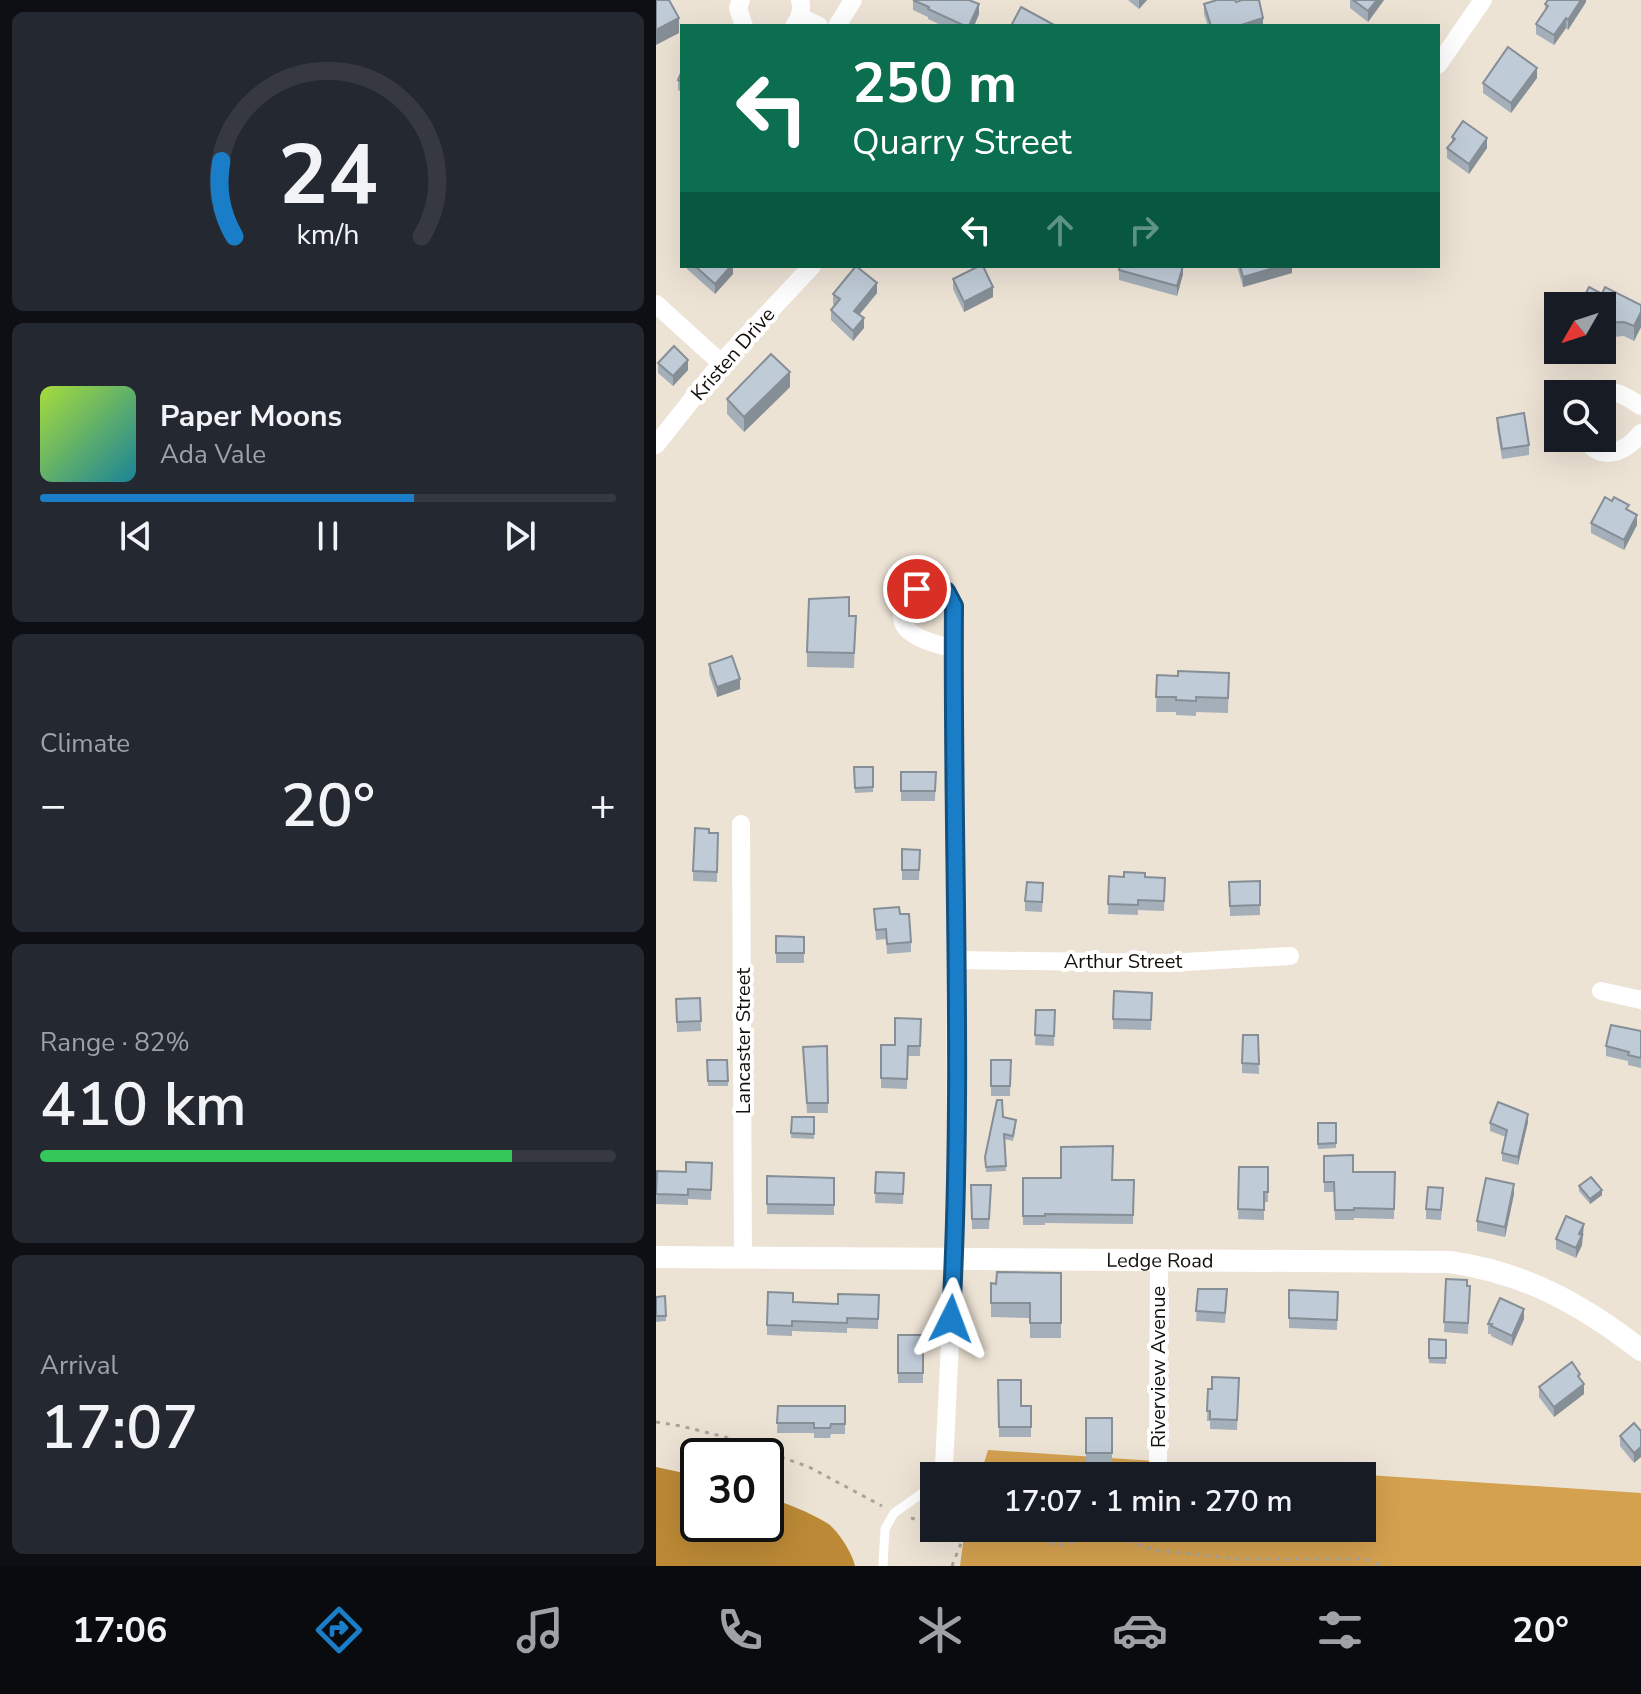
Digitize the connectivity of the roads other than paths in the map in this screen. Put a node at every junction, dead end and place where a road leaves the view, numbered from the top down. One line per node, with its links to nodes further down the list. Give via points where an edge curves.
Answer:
1 (741, 0): 5 (street)
2 (853, 0): 7 (street)
3 (1483, 0): 8 (street)
4 (798, 14): 6 (street)
5 (743, 24)
6 (816, 24)
7 (838, 24)
8 (1440, 62)
9 (810, 268): 11 (street, Kristen Drive)
10 (656, 304): 11 (street)
11 (721, 363): 15 (street, Kristen Drive)
12 (1616, 393): 13 (street)
13 (1641, 406)
14 (1641, 433): 16 (street)
15 (656, 445)
16 (1616, 451)
17 (954, 649): 20 (street)
18 (741, 824): 24 (street, Lancaster Street)
19 (1290, 956): 20 (street, Arthur Street, via 1167,963)
20 (956, 960): 25 (street)
21 (1601, 991): 22 (street)
22 (1641, 1000)
23 (656, 1257): 24 (street, Ledge Road)
24 (743, 1258): 25 (street, Ledge Road)
25 (954, 1260): 26 (street, Ledge Road); 28 (street)
26 (1159, 1260): 27 (street, Ledge Road, via 1475,1265 1547,1289); 29 (street, Riverview Avenue)
27 (1641, 1350)
28 (943, 1462)
29 (1158, 1462)
30 (920, 1495): 31 (lane, via 894,1513 885,1529)
31 (883, 1566)

